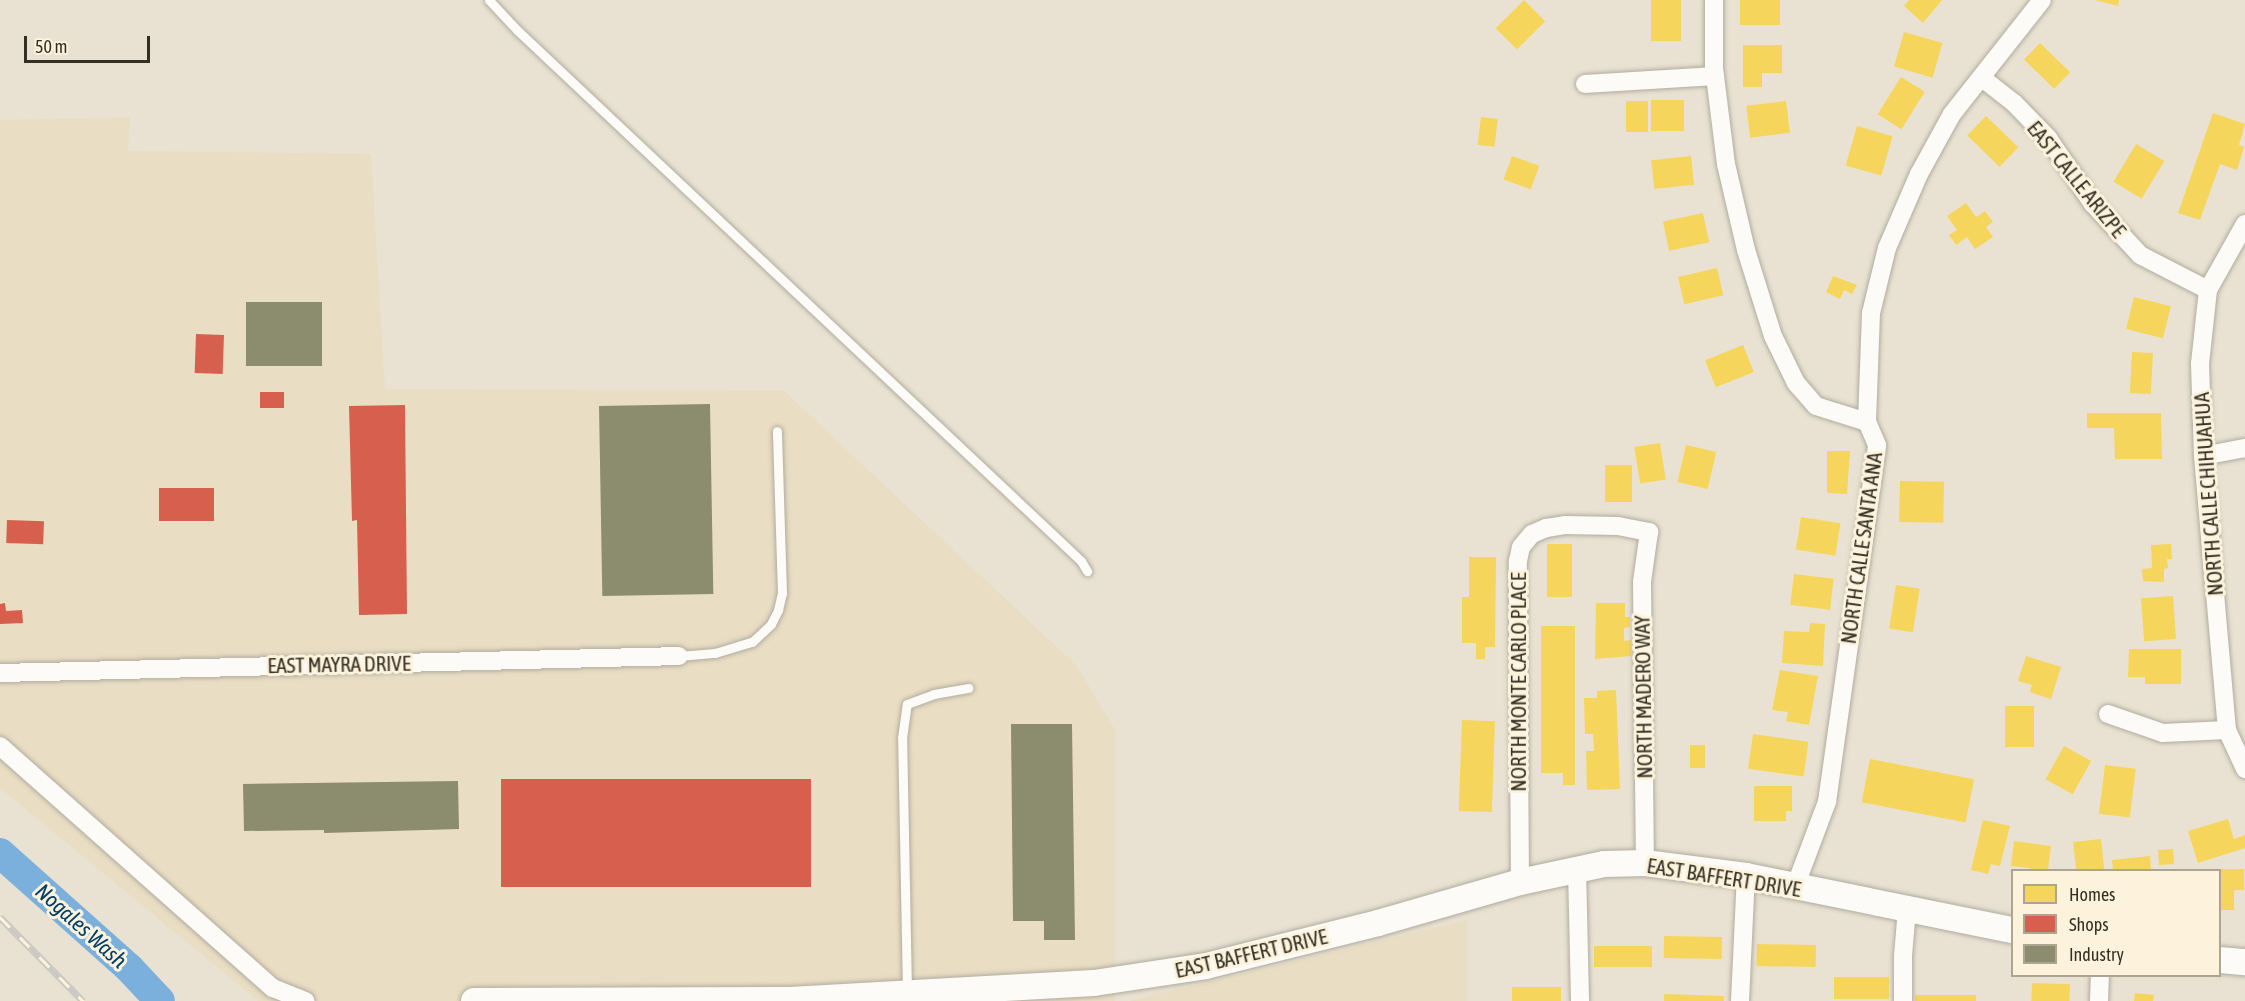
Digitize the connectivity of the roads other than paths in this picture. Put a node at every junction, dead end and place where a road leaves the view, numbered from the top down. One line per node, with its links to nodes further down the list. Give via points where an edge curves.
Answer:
1 (489, 0): 14 (lane)
2 (1714, 0): 4 (street)
3 (2042, 0): 5 (street, NORTH CALLE SANTA ANA)
4 (1715, 76): 6 (street); 9 (street, via 1726,164 1746,250 1773,336 1796,382 1816,406)
5 (1983, 78): 8 (street, EAST CALLE ARIZPE, via 2048,138 2093,204 2140,255); 9 (street, NORTH CALLE SANTA ANA, via 1952,114 1919,174 1887,248 1871,313)
6 (1585, 84)
7 (2245, 224): 8 (street, NORTH CALLE CHIHUAHUA)
8 (2208, 290): 12 (street, NORTH CALLE CHIHUAHUA, via 2200,364)
9 (1867, 422): 26 (street, NORTH CALLE SANTA ANA, via 1876,445 1827,802)
10 (777, 431): 15 (lane, via 782,593 778,610 771,624 752,642 715,653)
11 (2245, 448): 12 (street)
12 (2203, 456): 19 (street, NORTH CALLE CHIHUAHUA)
13 (1649, 532): 22 (street, NORTH MADERO WAY, via 1642,582); 25 (street, NORTH MONTE CARLO PLACE, via 1618,526 1565,525 1532,534 1521,547 1517,576)
14 (1088, 571)
15 (679, 656): 16 (street, EAST MAYRA DRIVE)
16 (0, 673)
17 (968, 688): 32 (lane, via 907,704 902,738)
18 (2108, 714): 19 (street, via 2163,733)
19 (2227, 730): 21 (street, NORTH CALLE CHIHUAHUA)
20 (0, 746): 33 (street, via 273,988)
21 (2245, 769)
22 (1645, 863): 23 (street, EAST BAFFERT DRIVE); 24 (street, EAST BAFFERT DRIVE)
23 (1577, 868): 25 (street, EAST BAFFERT DRIVE); 35 (street)
24 (1746, 876): 26 (street, EAST BAFFERT DRIVE); 36 (street)
25 (1520, 882): 32 (street, EAST BAFFERT DRIVE, via 1206,966 1094,983)
26 (1795, 887): 27 (street, EAST BAFFERT DRIVE)
27 (1907, 908): 28 (street, EAST BAFFERT DRIVE); 37 (street)
28 (2011, 930)
29 (2221, 960): 30 (street)
30 (2245, 962)
31 (2100, 977): 38 (street)
32 (907, 993): 34 (street, EAST BAFFERT DRIVE, via 790,1000)
33 (305, 1001)
34 (474, 1001)
35 (1580, 1001)
36 (1740, 1001)
37 (1903, 1001)
38 (2099, 1001)

